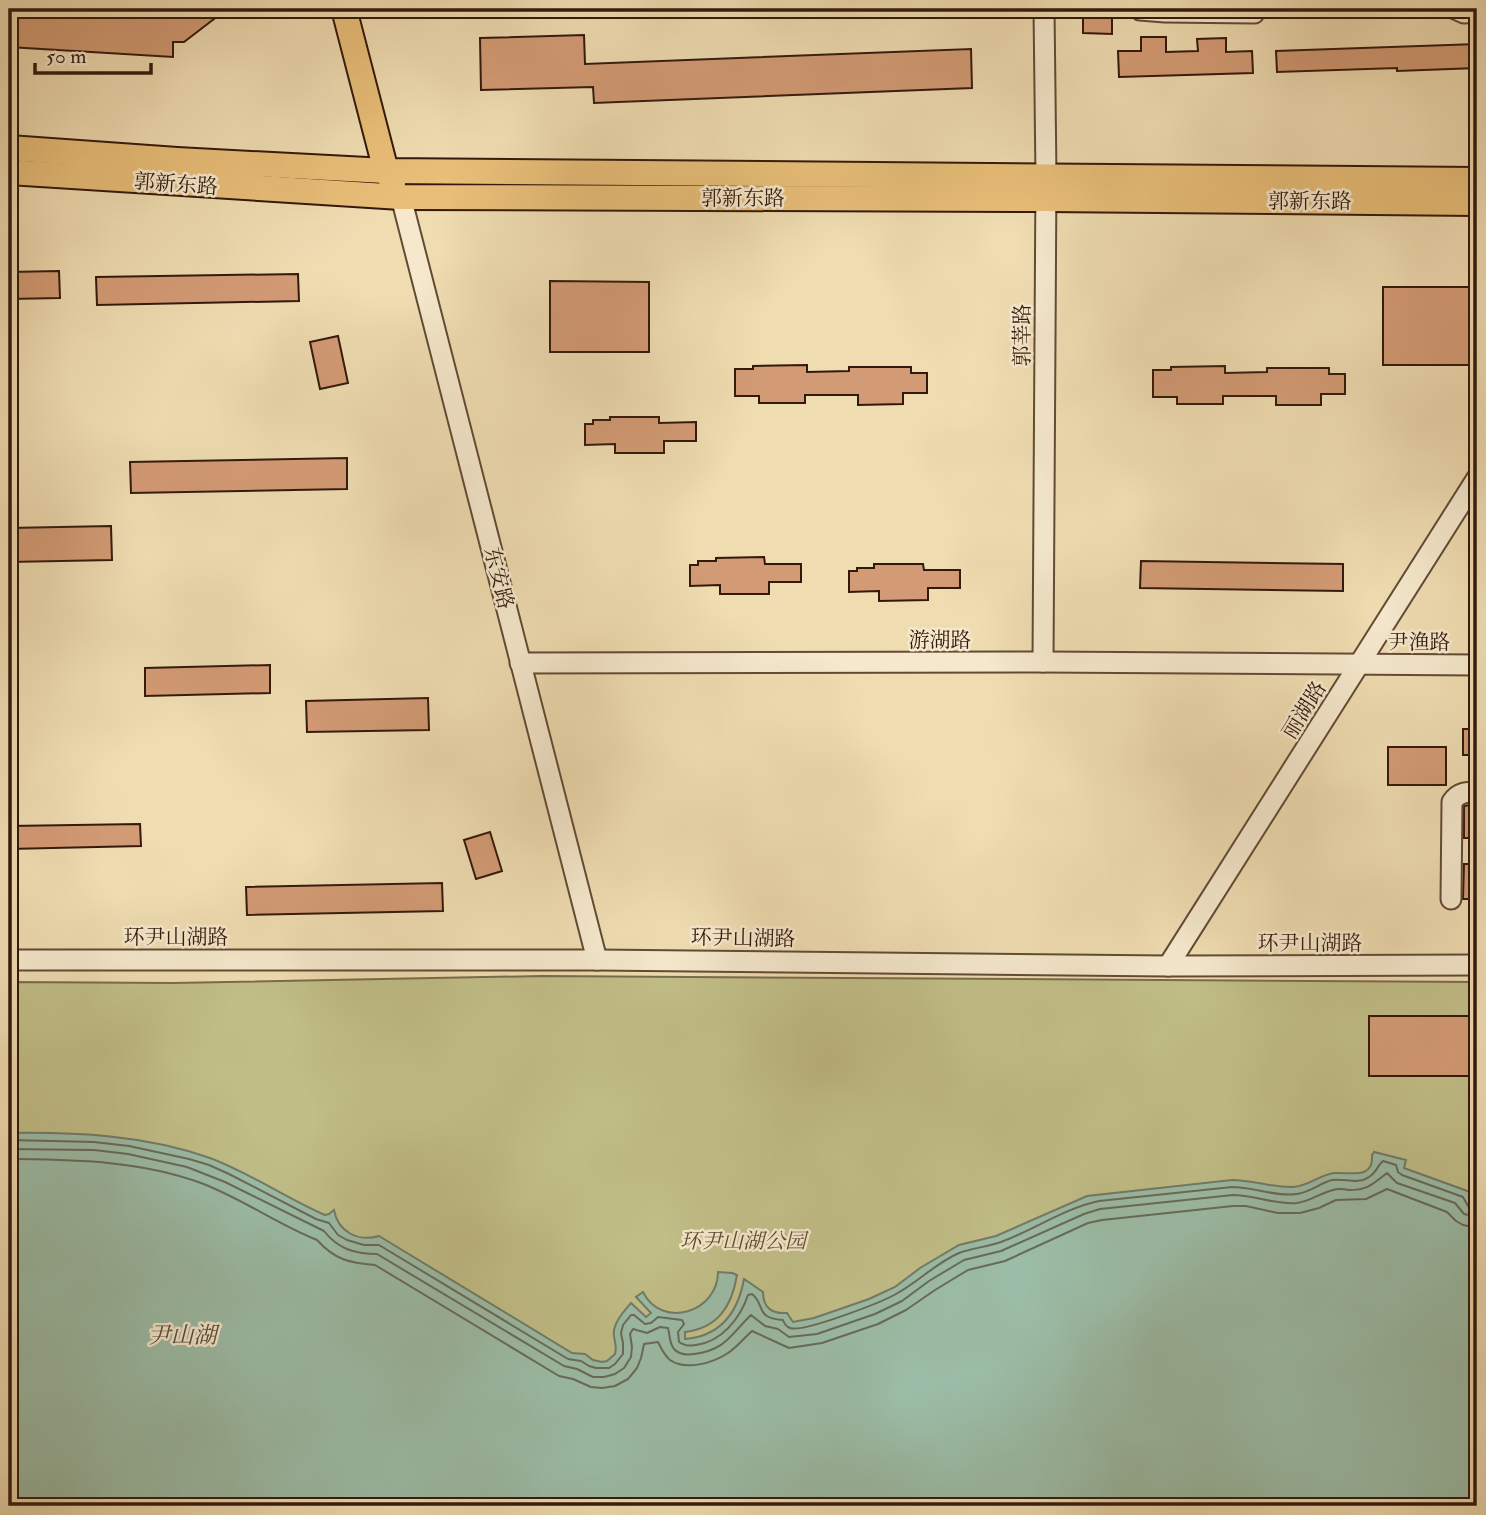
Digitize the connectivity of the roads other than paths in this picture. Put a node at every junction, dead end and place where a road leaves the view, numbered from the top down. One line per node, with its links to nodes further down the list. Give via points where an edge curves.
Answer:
1 (344, 9): 9 (main road, 东安路)
2 (361, 9): 9 (main road, 东安路)
3 (1044, 9): 12 (street, 郭莘路)
4 (1139, 9): 5 (street, via 1254,13)
5 (1256, 9)
6 (1455, 9): 7 (street)
7 (1477, 12)
8 (9, 148): 9 (main road, 郭新东路)
9 (394, 171): 12 (main road, 郭新东路); 13 (main road, 东安路)
10 (9, 172): 13 (main road, 郭新东路)
11 (1477, 180): 12 (main road, 郭新东路)
12 (1046, 188): 13 (main road, 郭新东路); 14 (main road, 郭新东路); 16 (street, 郭莘路)
13 (401, 197): 17 (street, 东安路)
14 (1477, 203)
15 (1477, 478): 18 (street, 丽湖路)
16 (1043, 662): 17 (street, 游湖路); 18 (street, 游湖路)
17 (520, 663): 23 (street, 东安路)
18 (1360, 665): 19 (street, 尹渔路); 25 (street, 丽湖路)
19 (1477, 665)
20 (1477, 792): 21 (street, via 1460,794 1452,802)
21 (1451, 899)
22 (9, 960): 23 (street, 环尹山湖路)
23 (597, 960): 25 (street, 环尹山湖路)
24 (1477, 965): 25 (street, 环尹山湖路)
25 (1168, 966)

